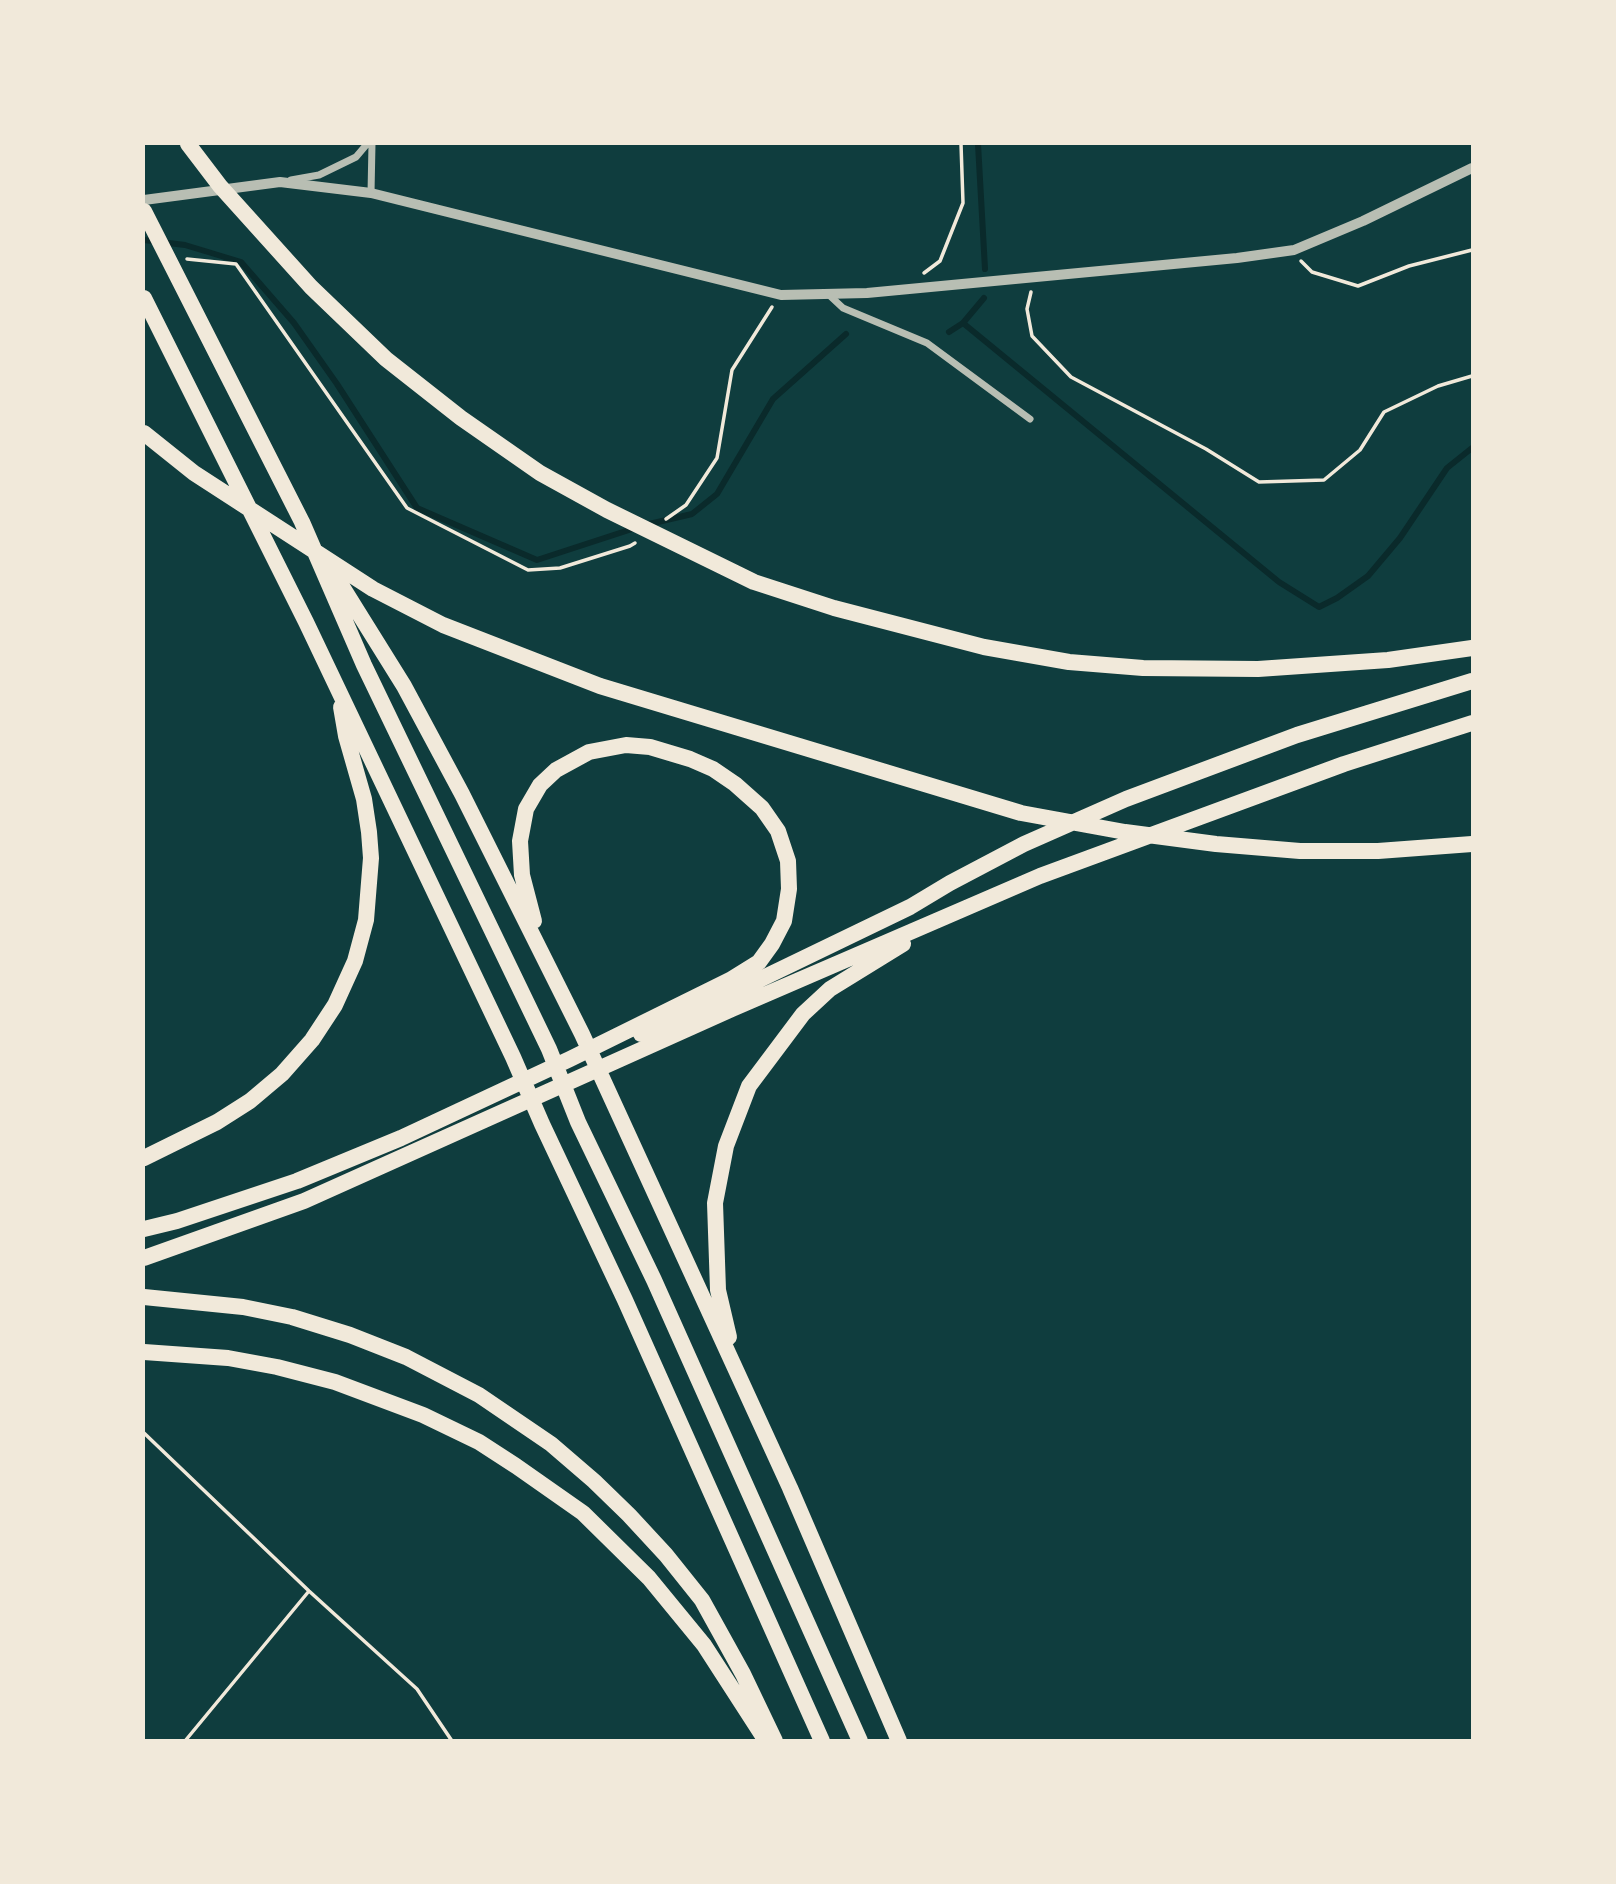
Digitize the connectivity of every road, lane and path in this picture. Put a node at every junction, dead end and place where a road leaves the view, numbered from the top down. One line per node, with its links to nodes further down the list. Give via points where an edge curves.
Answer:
1 (188, 144): 20 (highway, via 311,287 386,359 461,418 540,473 754,582 984,647 1069,662 1258,669 1388,660)
2 (367, 144): 6 (street, via 356,157 319,175)
3 (372, 144): 7 (street)
4 (961, 144): 13 (path, via 962,203 940,261)
5 (1472, 168): 11 (street)
6 (280, 182): 7 (street); 8 (street)
7 (371, 193): 14 (street, via 781,295)
8 (144, 200)
9 (144, 211): 19 (highway)
10 (1472, 250): 11 (path, via 1409,266 1358,286 1312,272)
11 (1289, 251): 12 (street)
12 (1035, 276): 13 (street); 16 (path, via 1027,309 1032,336 1071,377 1259,482 1324,480 1360,450 1384,412 1438,386)
13 (906, 288): 14 (street)
14 (827, 294): 17 (street, via 842,308 927,342)
15 (144, 298): 22 (highway)
16 (1472, 376)
17 (1030, 419)
18 (144, 433): 24 (highway, via 194,473 373,589 443,625 600,685 1021,813 1125,832 1300,851)
19 (302, 522): 26 (highway, via 404,686); 41 (highway, via 654,1280)
20 (1472, 648)
21 (1472, 681): 27 (highway, via 1297,735 1126,799 1024,844 910,908 678,1019)
22 (339, 691): 28 (highway, via 369,832 366,920 355,961 335,1005 282,1074 217,1122); 40 (highway, via 631,1311)
23 (1472, 723): 25 (highway, via 1284,786)
24 (1472, 844)
25 (956, 911): 30 (highway, via 304,1201); 33 (highway, via 830,989 803,1014 749,1086 726,1146 715,1203 718,1290)
26 (573, 1017): 27 (highway, via 532,916 522,876 520,841 526,809 540,785 589,752 626,745 650,747 713,769 762,808 778,831 788,861 784,920 758,962 730,981); 33 (highway)
27 (570, 1059): 29 (highway, via 297,1181)
28 (144, 1158)
29 (144, 1229)
30 (144, 1258)
31 (144, 1297): 39 (highway, via 243,1307 349,1335 406,1357 479,1395 551,1444 629,1515 702,1600)
32 (144, 1353): 38 (highway, via 228,1358 335,1382 423,1415 516,1466 583,1513 649,1578 704,1645)
33 (736, 1367): 42 (highway)
34 (144, 1433): 35 (path)
35 (309, 1591): 36 (path); 37 (path, via 417,1689)
36 (185, 1741)
37 (452, 1741)
38 (766, 1741)
39 (775, 1741)
40 (822, 1741)
41 (860, 1741)
42 (899, 1741)

